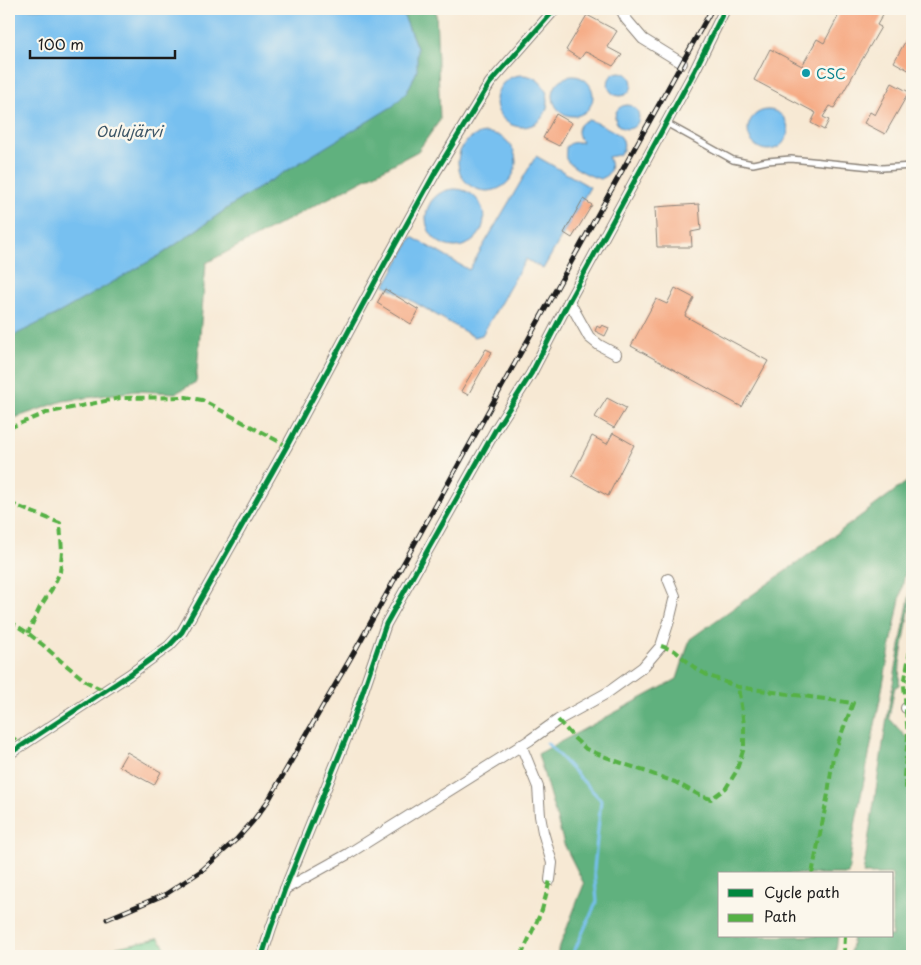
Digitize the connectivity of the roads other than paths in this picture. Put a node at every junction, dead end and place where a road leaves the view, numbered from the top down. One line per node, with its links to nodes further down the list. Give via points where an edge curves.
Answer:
1 (555, 9): 11 (street, via 490,83 440,165 182,632 169,646 128,675)
2 (620, 9): 4 (street, via 643,39)
3 (725, 9): 5 (street)
4 (682, 63)
5 (666, 123): 6 (lane, via 733,160 753,164 791,158 882,168); 7 (street)
6 (912, 166)
7 (569, 301): 8 (street, via 590,337); 13 (street, via 531,374 496,429 386,624 351,726)
8 (616, 354)
9 (668, 579): 10 (street, via 676,596 669,621 661,646 643,668)
10 (522, 745): 12 (street, via 538,787 540,816 552,863); 13 (street, via 348,854)
11 (9, 754)
12 (550, 880)
13 (285, 889): 14 (street)
14 (262, 956)

